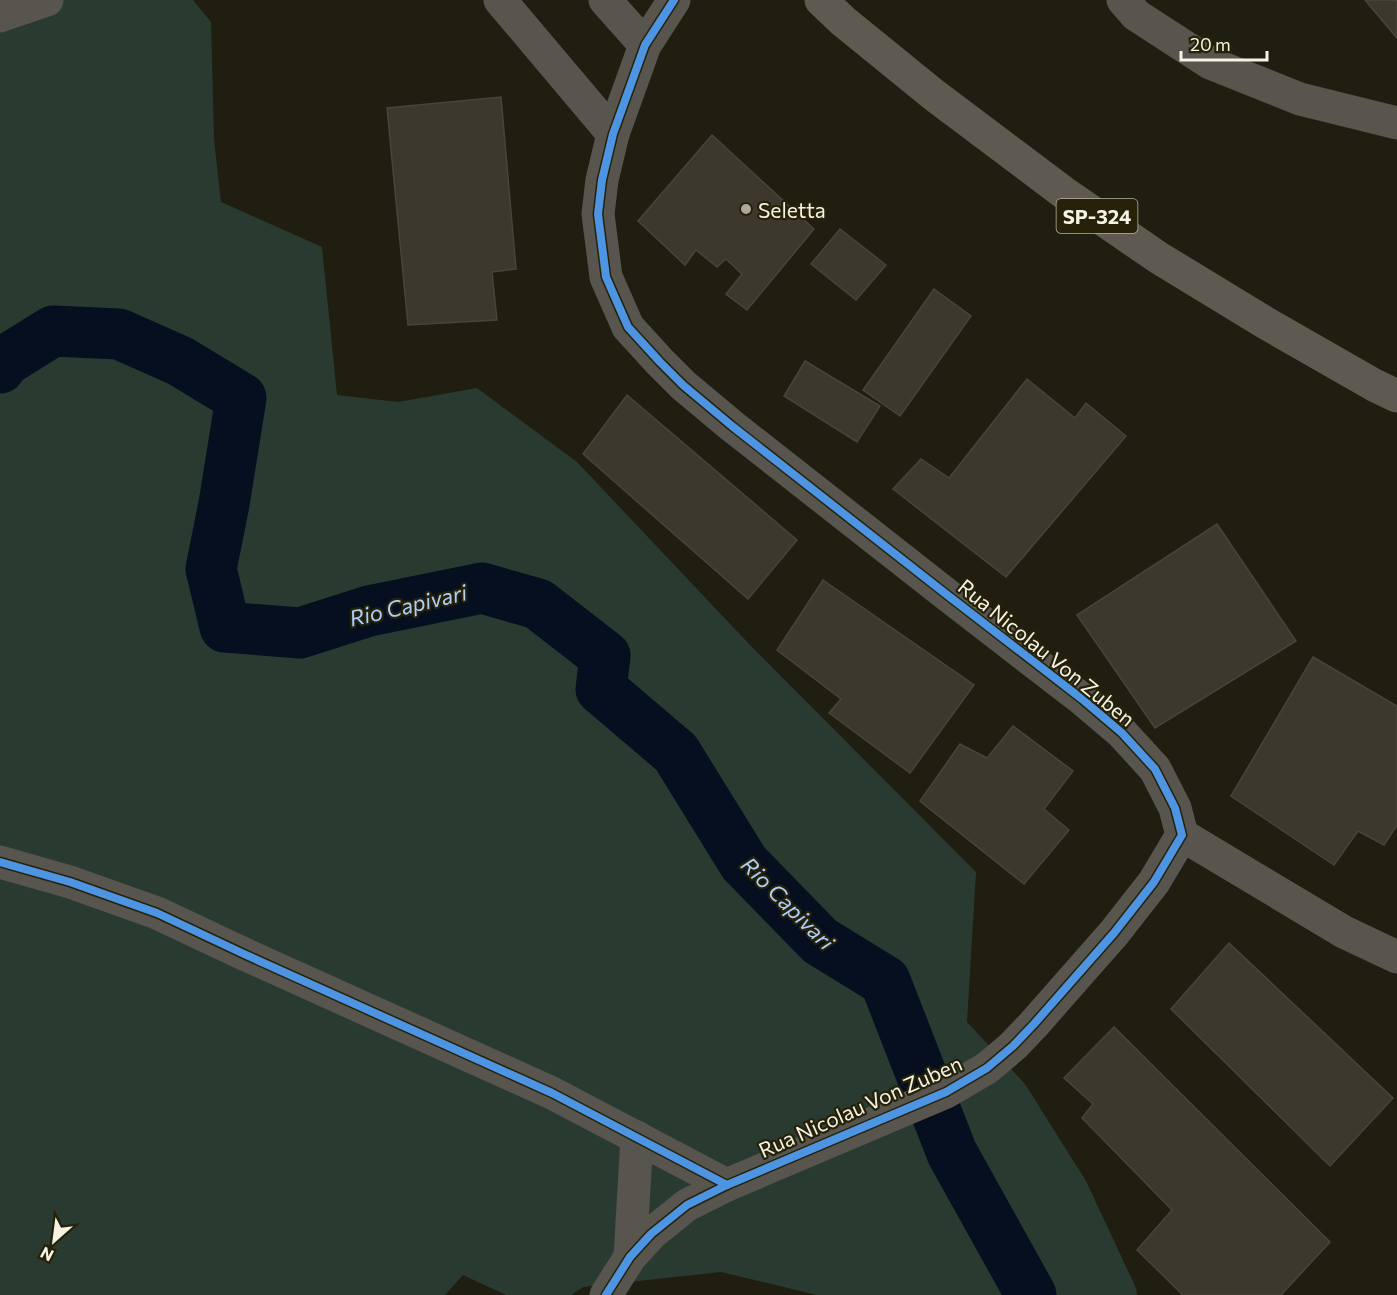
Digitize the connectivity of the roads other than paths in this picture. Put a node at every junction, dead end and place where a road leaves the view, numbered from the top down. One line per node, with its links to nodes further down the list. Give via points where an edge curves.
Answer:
1 (47, 0): 7 (street)
2 (500, 0): 10 (street)
3 (605, 0): 8 (street)
4 (674, 0): 8 (street, Rua Nicolau Von Zuben)
5 (821, 0): 11 (highway, SP-324, via 934,95 1063,192 1159,258 1263,322)
6 (1124, 0): 9 (street, via 1136,15 1210,63 1300,99)
7 (0, 16)
8 (645, 45): 10 (street, Rua Nicolau Von Zuben)
9 (1397, 123)
10 (613, 134): 12 (street, Rua Nicolau Von Zuben, via 598,214 606,277 628,327 683,385 732,426 1122,733 1155,769 1175,808)
11 (1397, 396)
12 (1182, 835): 14 (street, via 1344,932); 16 (street, Rua Nicolau Von Zuben, via 1148,891 1114,933 1034,1024 987,1068 946,1092)
13 (0, 861): 15 (street, via 156,913 552,1093)
14 (1397, 957)
15 (637, 1137): 16 (street); 17 (street)
16 (727, 1185): 17 (street, Rua Nicolau Von Zuben, via 687,1205)
17 (630, 1257): 18 (street, Rua Nicolau Von Zuben)
18 (606, 1295)

